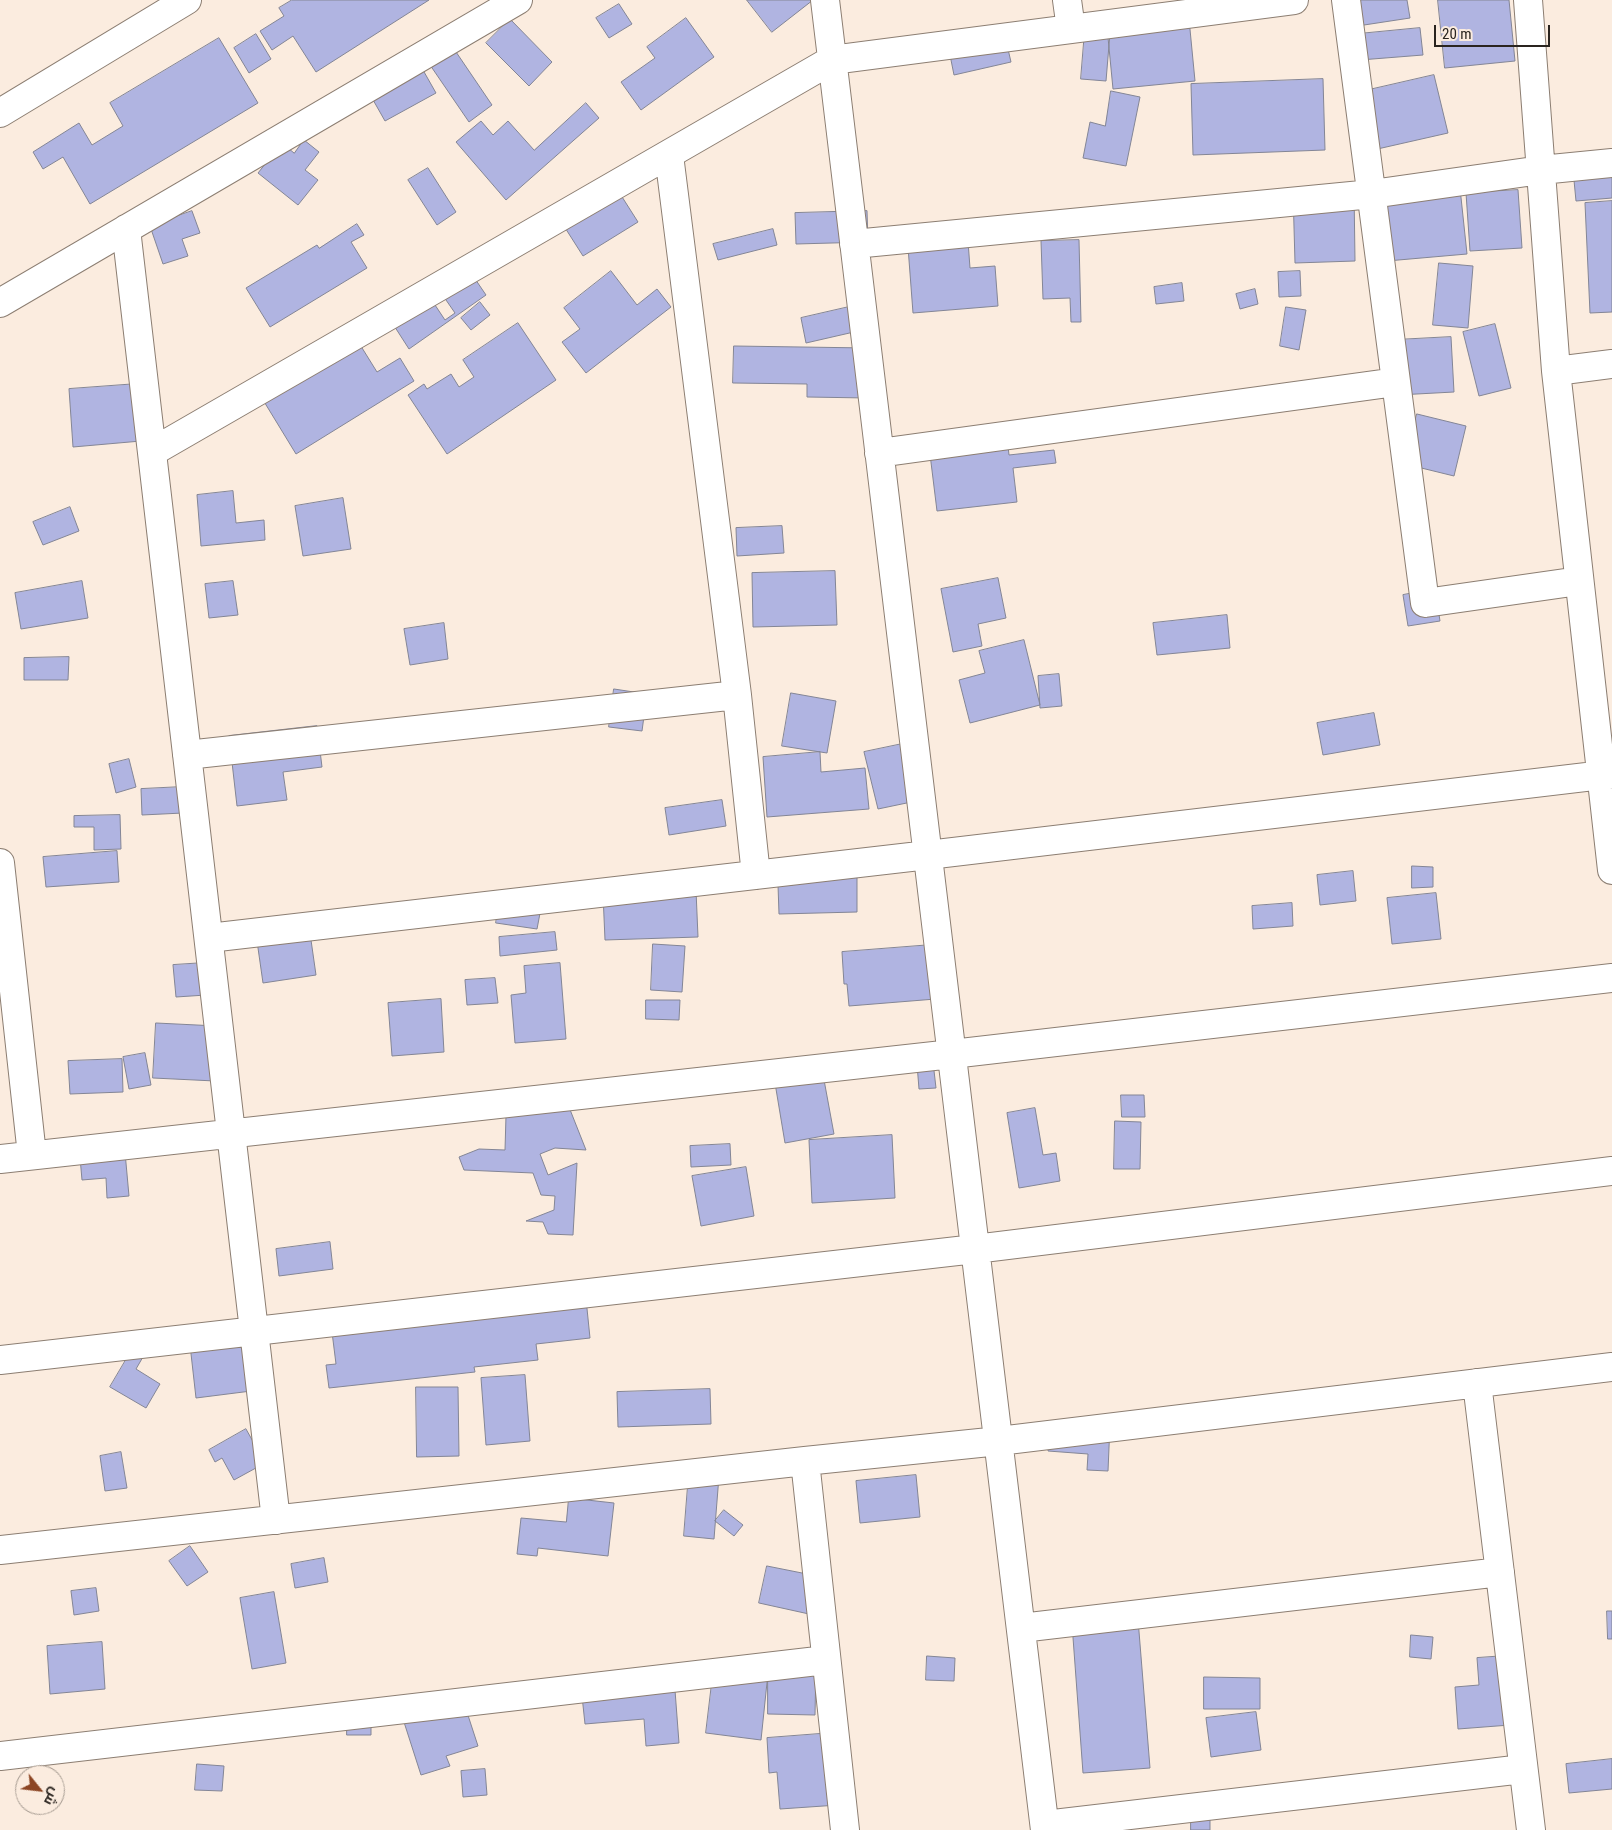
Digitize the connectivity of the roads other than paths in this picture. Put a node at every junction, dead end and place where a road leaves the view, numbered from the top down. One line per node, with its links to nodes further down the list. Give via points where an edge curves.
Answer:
1 (187, 0): 10 (street)
2 (518, 0): 15 (street)
3 (825, 0): 9 (street)
4 (1067, 0): 8 (street)
5 (1294, 0): 8 (street)
6 (1346, 0): 14 (street)
7 (1528, 0): 13 (street)
8 (1072, 29): 9 (street)
9 (832, 60): 11 (street); 16 (street)
10 (0, 113)
11 (669, 155): 21 (street); 24 (street)
12 (1612, 163): 13 (street)
13 (1541, 170): 14 (street); 19 (street)
14 (1372, 194): 16 (street); 20 (street)
15 (126, 229): 17 (street); 21 (street)
16 (854, 244): 22 (street)
17 (0, 303)
18 (1612, 364): 19 (street)
19 (1556, 372): 23 (street)
20 (1396, 382): 22 (street); 23 (street, via 1425,603)
21 (152, 452): 25 (street)
22 (880, 453): 27 (street)
23 (1579, 581): 26 (street)
24 (736, 695): 25 (street); 30 (street)
25 (187, 755): 31 (street)
26 (1607, 774): 27 (street); 29 (street)
27 (928, 855): 30 (street); 34 (street)
28 (0, 863): 32 (street)
29 (1612, 870)
30 (756, 875): 31 (street)
31 (209, 938): 35 (street)
32 (5, 957): 36 (street)
33 (1612, 978): 34 (street)
34 (952, 1054): 35 (street); 39 (street)
35 (231, 1133): 36 (street); 40 (street)
36 (32, 1155): 37 (street)
37 (0, 1159)
38 (1612, 1171): 39 (street)
39 (975, 1249): 40 (street); 44 (street)
40 (254, 1331): 41 (street); 46 (street)
41 (0, 1360)
42 (1612, 1367): 43 (street)
43 (1477, 1383): 44 (street); 48 (street)
44 (999, 1441): 45 (street); 49 (street)
45 (805, 1461): 46 (street); 50 (street)
46 (276, 1520): 47 (street)
47 (0, 1550)
48 (1500, 1572): 49 (street); 52 (street)
49 (1021, 1628): 53 (street)
50 (826, 1660): 51 (street); 54 (street)
51 (0, 1756)
52 (1524, 1770): 53 (street); 55 (street)
53 (1045, 1828)
54 (845, 1830)
55 (1531, 1830)

